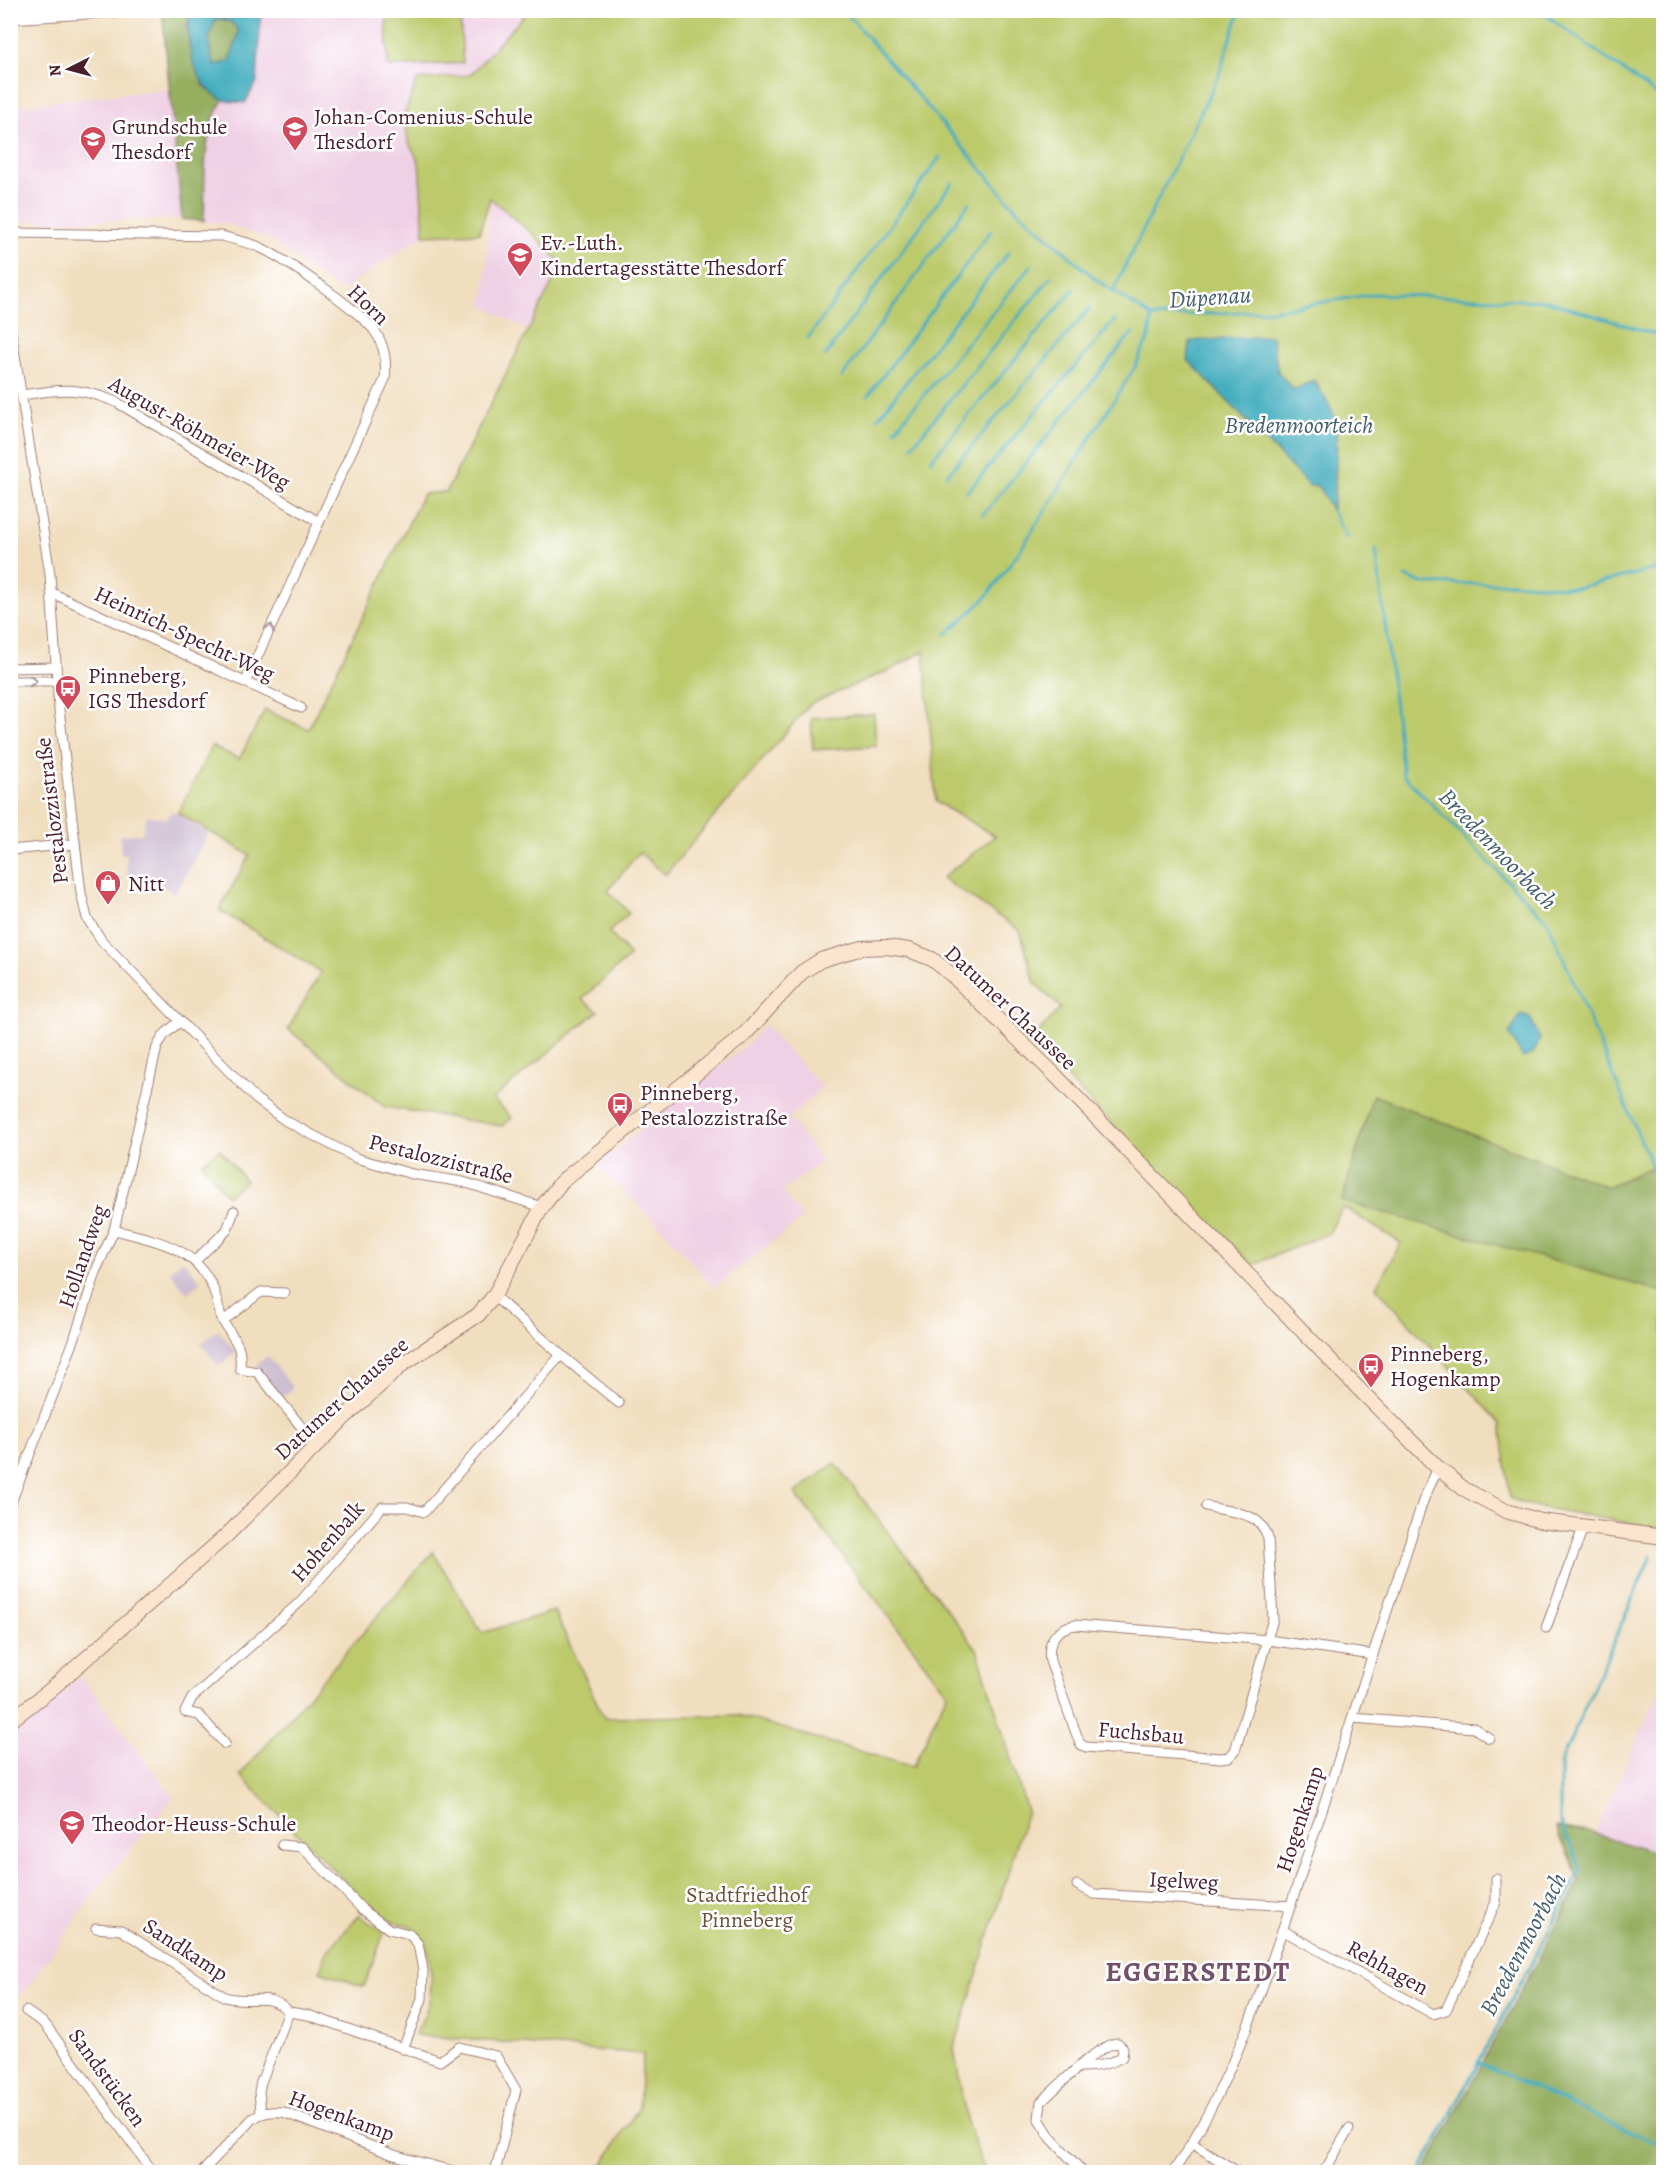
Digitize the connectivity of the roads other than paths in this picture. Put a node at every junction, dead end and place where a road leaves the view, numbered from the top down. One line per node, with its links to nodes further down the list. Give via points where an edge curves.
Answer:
1 (150, 10): 2 (street)
2 (10, 19)
3 (10, 233): 6 (street, Horn, via 221,236 273,254 364,320 383,348 387,363 385,379)
4 (10, 324): 5 (street, Pestalozzistraße)
5 (22, 395): 6 (street, August-Röhmeier-Weg, via 64,389 89,391 116,402); 7 (street, Pestalozzistraße)
6 (319, 522): 12 (street, Horn, one-way to 6)
7 (52, 592): 8 (street, Pestalozzistraße); 12 (street, Heinrich-Specht-Weg)
8 (56, 667): 9 (street); 11 (street, Pestalozzistraße)
9 (10, 668)
10 (10, 681): 11 (street, one-way to 11)
11 (56, 681): 14 (street, Pestalozzistraße)
12 (246, 681): 13 (street, Heinrich-Specht-Weg)
13 (301, 708)
14 (75, 844): 15 (street); 16 (street, Pestalozzistraße, via 87,918 102,941)
15 (10, 850)
16 (180, 1021): 17 (street, Pestalozzistraße, via 256,1099 311,1135 356,1158 412,1174 463,1182); 19 (street, Hollandweg, via 157,1047)
17 (543, 1207): 22 (street, Datumer Chaussee); 27 (street, Datumer Chaussee, via 562,1181 743,1036 802,972 821,960 862,948 909,950 932,959 952,975 1039,1060)
18 (234, 1211): 20 (street, via 227,1230)
19 (114, 1230): 20 (street, via 170,1245); 28 (street, Hollandweg)
20 (195, 1261): 23 (street, via 213,1288)
21 (285, 1293): 23 (street, via 261,1292)
22 (494, 1296): 24 (street); 26 (street, Datumer Chaussee, via 478,1315 403,1364)
23 (223, 1321): 26 (street, via 242,1349 240,1369 257,1372)
24 (561, 1355): 25 (street); 38 (street, Hohenbalk, via 424,1512 382,1507 300,1602 192,1698 185,1712 199,1715)
25 (619, 1403)
26 (316, 1445): 36 (street, Datumer Chaussee, via 227,1535)
27 (1438, 1468): 30 (street, Datumer Chaussee, via 1464,1489 1506,1511); 34 (street, Hogenkamp, via 1423,1501)
28 (10, 1505)
29 (1206, 1506): 33 (street, Fuchsbau, via 1246,1514 1264,1527 1273,1619)
30 (1582, 1528): 31 (street, Datumer Chaussee); 32 (street)
31 (1664, 1537)
32 (1546, 1628)
33 (1268, 1640): 33 (street, Fuchsbau, via 1075,1624 1063,1627 1048,1648 1080,1744 1221,1758 1235,1751); 34 (street, Fuchsbau)
34 (1373, 1655): 35 (street, Hogenkamp)
35 (1353, 1718): 37 (street, via 1474,1728); 42 (street, Hogenkamp)
36 (10, 1721)
37 (1489, 1738)
38 (225, 1744)
39 (282, 1845): 47 (street, via 302,1847 362,1909 389,1929 409,1934 418,1944 423,1970 422,1999)
40 (1496, 1879): 44 (street, Rehhagen, via 1496,1902 1446,2010 1433,2014)
41 (1077, 1885): 42 (street, Igelweg, via 1094,1894)
42 (1291, 1905): 44 (street, Hogenkamp)
43 (96, 1928): 46 (street, Sandkamp, via 122,1930 225,1997 238,2001 273,1999)
44 (1282, 1930): 51 (street, Hogenkamp, via 1234,2057)
45 (26, 2011): 52 (street, Sandstücken, via 45,2024)
46 (289, 2012): 47 (street, Sandkamp); 49 (street, via 261,2082)
47 (404, 2049): 55 (street, Sandkamp, via 440,2061 459,2047 496,2056 516,2090)
48 (1082, 2067): 56 (street, via 1041,2102 1039,2119)
49 (261, 2112): 53 (street, Hogenkamp); 54 (street, Hogenkamp, via 283,2112 394,2155)
50 (1349, 2129): 59 (street)
51 (1193, 2144): 57 (street, Hogenkamp); 58 (street)
52 (153, 2172)
53 (202, 2172)
54 (456, 2172)
55 (495, 2172)
56 (1083, 2172)
57 (1173, 2172)
58 (1238, 2172)
59 (1324, 2172)

